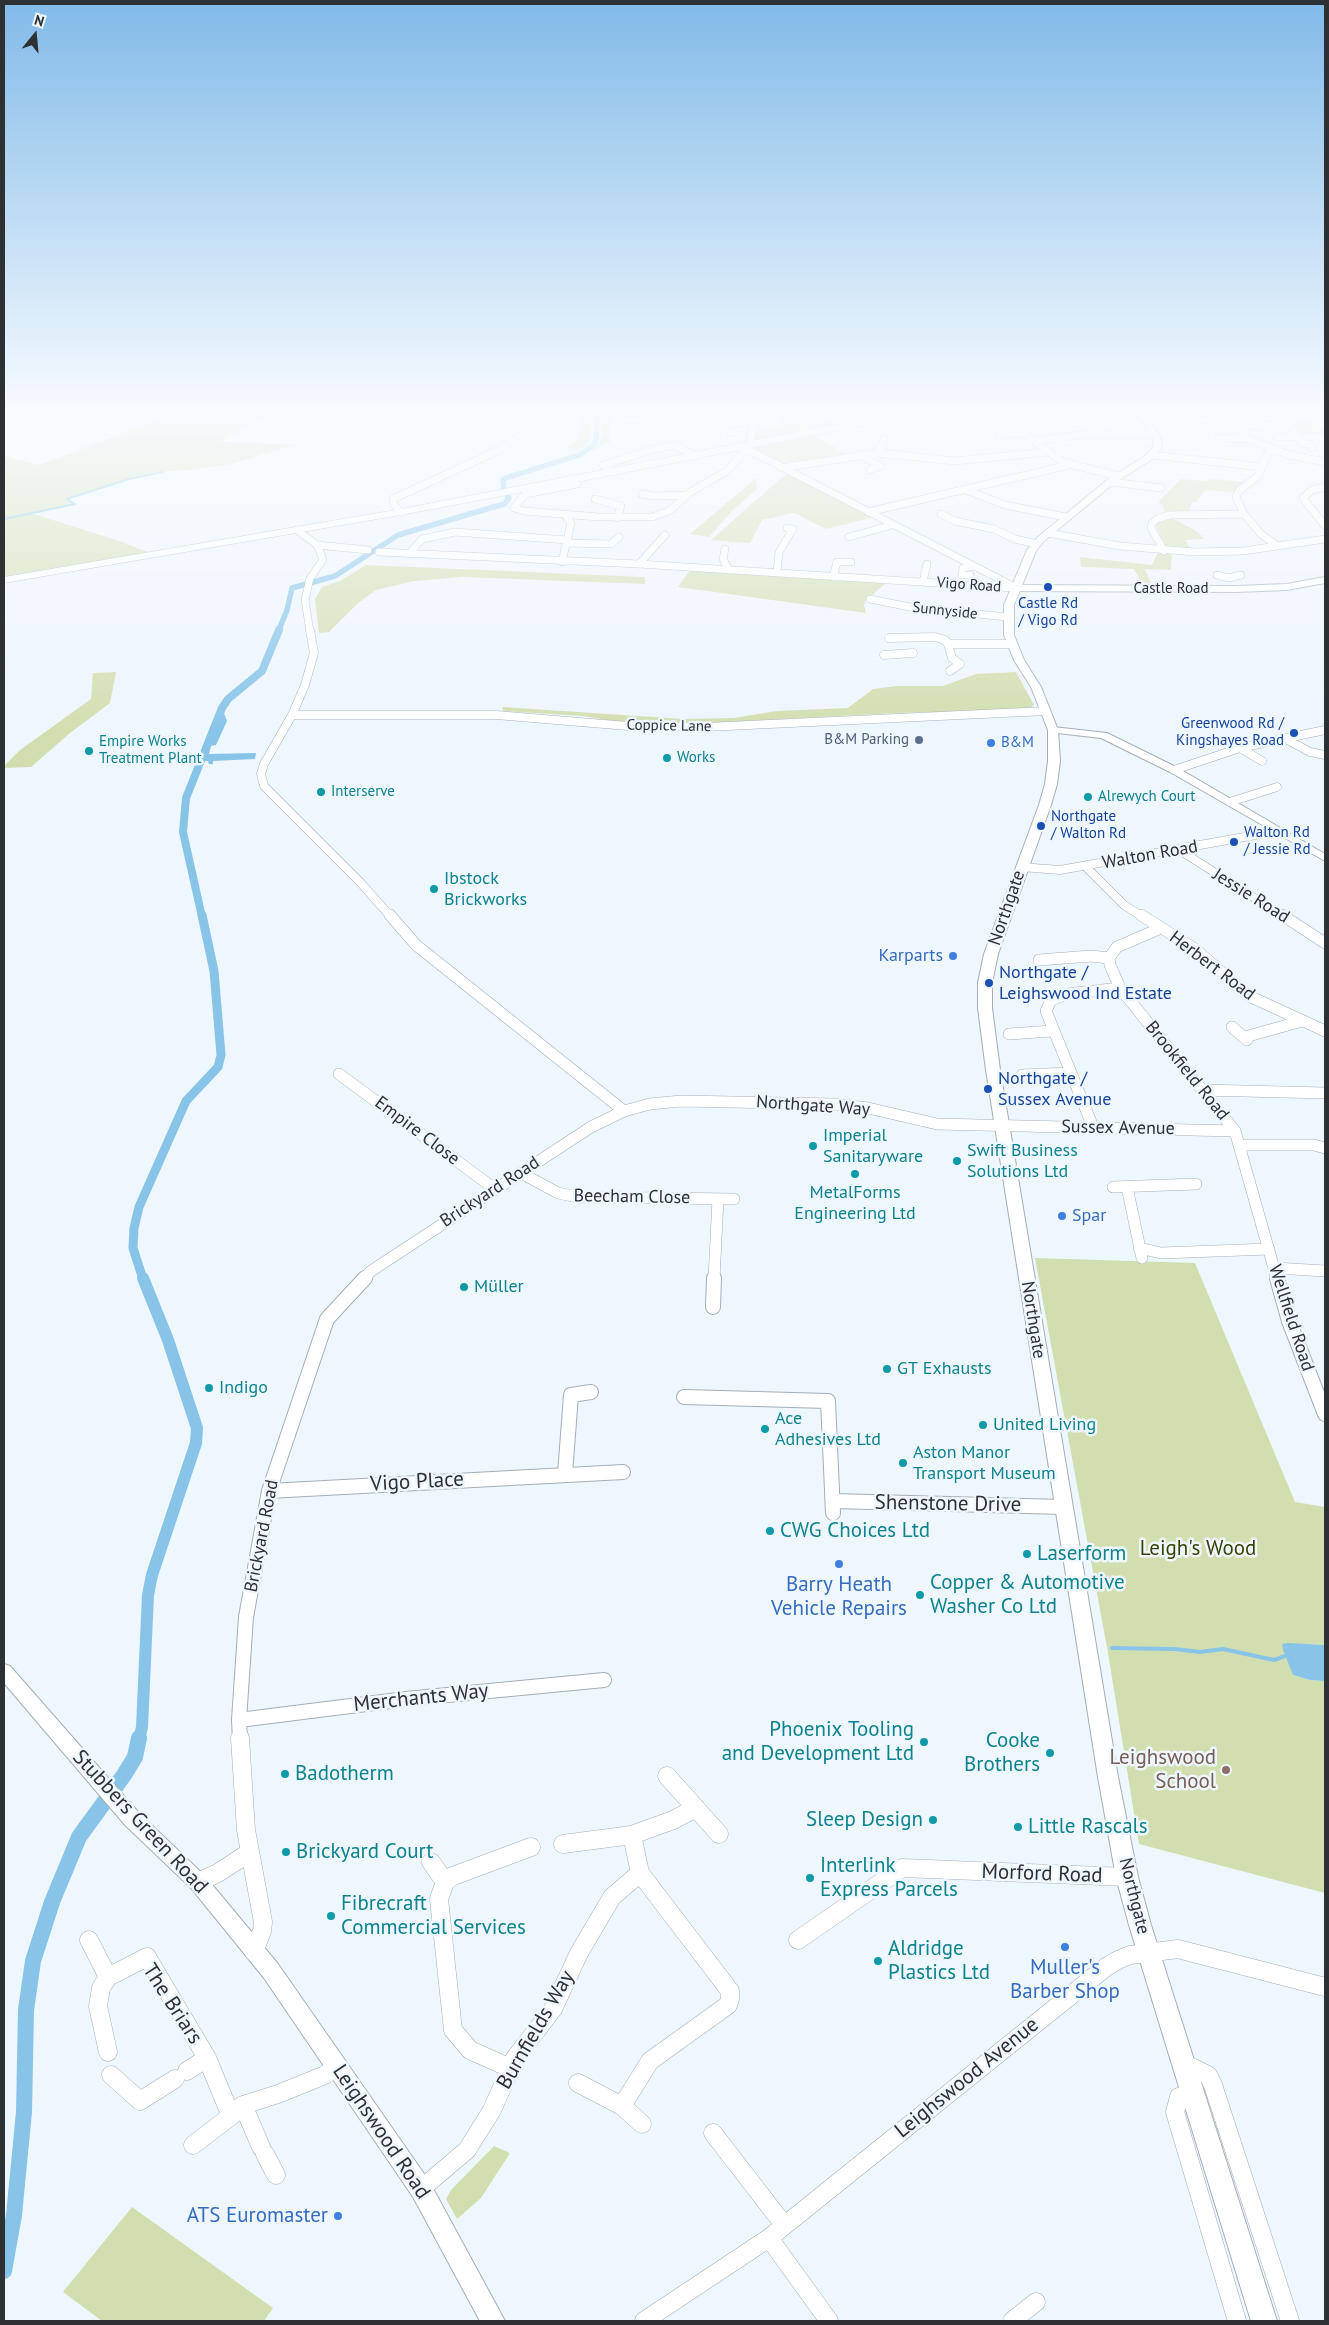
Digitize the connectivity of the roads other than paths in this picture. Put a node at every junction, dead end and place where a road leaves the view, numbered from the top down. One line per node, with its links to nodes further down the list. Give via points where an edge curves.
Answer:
1 (565, 515): 22 (street, via 571,523)
2 (381, 516): 16 (highway)
3 (574, 516): 12 (street)
4 (655, 516): 12 (street)
5 (874, 516): 13 (street)
6 (944, 516): 23 (street)
7 (1058, 516): 11 (street)
8 (1168, 516): 28 (street, via 1152,522 1151,528)
9 (1245, 516): 25 (street)
10 (1315, 516): 14 (street)
11 (1066, 517): 17 (main road, Northgate)
12 (618, 518)
13 (892, 525): 19 (street); 35 (street)
14 (1325, 526)
15 (787, 528): 37 (street, via 793,529 779,552)
16 (298, 530): 24 (street); 43 (highway)
17 (1048, 533): 23 (main road, Northgate); 28 (street)
18 (619, 537): 22 (street, via 611,544)
19 (849, 537)
20 (661, 538): 33 (street)
21 (1325, 539): 25 (street)
22 (568, 542): 30 (street, via 455,532 422,539); 31 (street)
23 (1037, 544): 46 (main road, Northgate)
24 (317, 545): 27 (street); 59 (street, via 322,560 310,578 305,600 314,653)
25 (1277, 546): 28 (street, via 1228,552)
26 (725, 548): 36 (street, via 722,559)
27 (368, 550)
28 (1164, 551)
29 (378, 552): 30 (street, Vigo Road)
30 (410, 553): 31 (street, Vigo Road)
31 (562, 562): 33 (street, Vigo Road)
32 (851, 562): 41 (street, via 837,562)
33 (638, 564): 36 (street, Vigo Road)
34 (927, 564): 45 (street, Vigo Road)
35 (973, 566): 38 (street, via 963,568 962,575); 46 (street)
36 (729, 570): 37 (street, Vigo Road)
37 (777, 573): 41 (street, Vigo Road)
38 (970, 575)
39 (1217, 575): 42 (street)
40 (1241, 575): 42 (street)
41 (833, 577): 45 (street, Vigo Road)
42 (1229, 578): 47 (street)
43 (4, 580)
44 (1325, 580): 47 (street, Castle Road, via 1297,586)
45 (922, 582): 46 (street, Vigo Road)
46 (1016, 587): 47 (street, Castle Road); 49 (main road, Northgate)
47 (1236, 589)
48 (870, 599): 49 (street, Sunnyside, via 919,608)
49 (1008, 617): 51 (main road, Northgate)
50 (948, 644): 51 (street); 54 (street, via 935,637 889,636); 55 (street, via 952,658)
51 (1011, 644): 58 (main road, Northgate)
52 (913, 653): 54 (street)
53 (884, 654): 54 (street)
54 (896, 654)
55 (960, 664): 56 (street); 57 (street)
56 (972, 665)
57 (950, 671)
58 (1046, 711): 59 (street, Coppice Lane, via 706,727 628,726 496,715); 60 (main road, Northgate)
59 (292, 715): 89 (street, via 264,764 261,774 264,786 360,882 416,944)
60 (1053, 730): 66 (street, via 1103,735); 73 (main road, Northgate, via 1051,784)
61 (1325, 730): 62 (street)
62 (1284, 738): 63 (street); 64 (street, via 1310,752)
63 (1240, 748): 65 (street); 66 (street)
64 (1325, 755)
65 (1262, 761)
66 (1174, 770): 68 (street)
67 (1276, 787): 68 (street)
68 (1230, 802): 69 (street)
69 (1278, 831): 70 (street, Walton Road); 71 (street)
70 (1178, 849): 72 (street, Walton Road); 75 (street, Jessie Road)
71 (1325, 858)
72 (1086, 866): 73 (street, Walton Road, via 1060,870); 74 (street, Herbert Road, via 1124,904)
73 (1021, 867): 90 (main road, Northgate, via 992,950 985,983 985,1021)
74 (1160, 928): 76 (street, via 1123,943); 79 (street, Herbert Road, via 1195,949 1250,996)
75 (1325, 943)
76 (1110, 958): 77 (street, via 1091,956); 78 (street, Brookfield Road)
77 (1039, 960)
78 (1120, 988): 81 (street, via 1067,994 1051,1000 1046,1010); 87 (street, Brookfield Road)
79 (1302, 1021): 80 (street, via 1246,1039); 82 (street, Herbert Road)
80 (1232, 1027)
81 (1052, 1031): 83 (street); 84 (street)
82 (1325, 1031)
83 (1008, 1034)
84 (1070, 1073): 86 (street); 91 (street)
85 (339, 1074): 99 (street, Empire Close)
86 (1022, 1075)
87 (1203, 1090): 88 (street); 92 (street, Brookfield Road)
88 (1325, 1093)
89 (624, 1111): 90 (street, Northgate Way, via 681,1101 834,1104 868,1108 931,1123); 95 (street, Brickyard Road, via 591,1127)
90 (1002, 1125): 91 (street, Sussex Avenue); 112 (main road, Northgate)
91 (1093, 1127): 92 (street, Sussex Avenue)
92 (1235, 1131): 93 (street, Brookfield Road)
93 (1240, 1146): 94 (street, via 1314,1145); 102 (street, Brookfield Road)
94 (1325, 1148)
95 (521, 1173): 99 (street, Brickyard Road); 100 (street, Beecham Close, via 558,1193 577,1197)
96 (1196, 1184): 98 (street, via 1184,1188)
97 (1113, 1187): 98 (street)
98 (1127, 1187): 102 (street, via 1140,1253)
99 (495, 1189): 111 (street, Brickyard Road, via 371,1271 327,1319)
100 (718, 1199): 101 (street, Beecham Close); 105 (street)
101 (734, 1199)
102 (1269, 1249): 103 (street, Wellfield Road)
103 (1275, 1268): 104 (street); 108 (street, Wellfield Road, via 1289,1320)
104 (1325, 1271)
105 (713, 1307)
106 (591, 1392): 110 (street, via 571,1395)
107 (684, 1397): 112 (street, Shenstone Drive, via 828,1401 833,1507)
108 (1325, 1414)
109 (622, 1472): 110 (street, Vigo Place)
110 (566, 1474): 111 (street, Vigo Place)
111 (269, 1490): 115 (street, Brickyard Road, via 246,1617)
112 (1064, 1507): 125 (main road, Northgate)
113 (4, 1671): 126 (street, Stubbers Green Road, via 132,1819)
114 (604, 1680): 115 (street, Merchants Way, via 406,1699)
115 (239, 1720): 122 (street, Brickyard Road)
116 (667, 1776): 117 (street)
117 (696, 1808): 118 (street); 119 (street)
118 (719, 1834)
119 (632, 1835): 120 (street); 124 (street)
120 (563, 1844)
121 (531, 1847): 127 (street, via 453,1876)
122 (250, 1852): 126 (street, via 218,1874); 130 (street, Brickyard Road, via 263,1922)
123 (430, 1862): 127 (street)
124 (640, 1873): 138 (street, Burnfields Way, via 612,1897 579,1953 553,2008); 142 (street, via 730,1991 730,1999 728,2005 650,2062)
125 (1127, 1877): 129 (street, Morford Road, via 902,1868 826,1913); 131 (main road, Northgate)
126 (198, 1882): 130 (street, Stubbers Green Road)
127 (445, 1882): 138 (street, via 439,1899 453,2030 470,2050)
128 (88, 1940): 132 (street)
129 (798, 1940)
130 (254, 1952): 137 (street, Leighswood Road)
131 (1149, 1952): 133 (street, Leighswood Avenue, via 1178,1949); 136 (main road, Northgate); 149 (street, Leighswood Avenue, via 1130,1955 1106,1967)
132 (108, 1977): 134 (street, via 101,1988 98,2006); 135 (street, The Briars, via 147,1957)
133 (1325, 1986)
134 (108, 2052)
135 (207, 2058): 139 (street, The Briars, via 140,2101); 143 (street, The Briars)
136 (1183, 2063): 141 (main road, Northgate); 158 (street, via 1199,2068 1213,2084)
137 (338, 2066): 143 (street, via 310,2082); 148 (street, Leighswood Road)
138 (510, 2068): 148 (street, Burnfields Way, via 492,2110 468,2150)
139 (111, 2075)
140 (578, 2083): 142 (street)
141 (1193, 2093): 156 (street, via 1179,2097 1174,2106 1175,2112); 157 (main road, Northgate)
142 (622, 2106): 144 (street)
143 (237, 2110): 146 (street); 147 (street, The Briars)
144 (642, 2124)
145 (713, 2133): 149 (street)
146 (193, 2145)
147 (276, 2174)
148 (421, 2189): 152 (street, Leighswood Road)
149 (784, 2225): 150 (street, Leighswood Avenue)
150 (769, 2238): 153 (street, Leighswood Avenue); 154 (street)
151 (1036, 2302): 155 (street)
152 (493, 2321)
153 (644, 2321)
154 (829, 2321)
155 (1012, 2321)
156 (1237, 2321)
157 (1264, 2321)
158 (1290, 2321)

